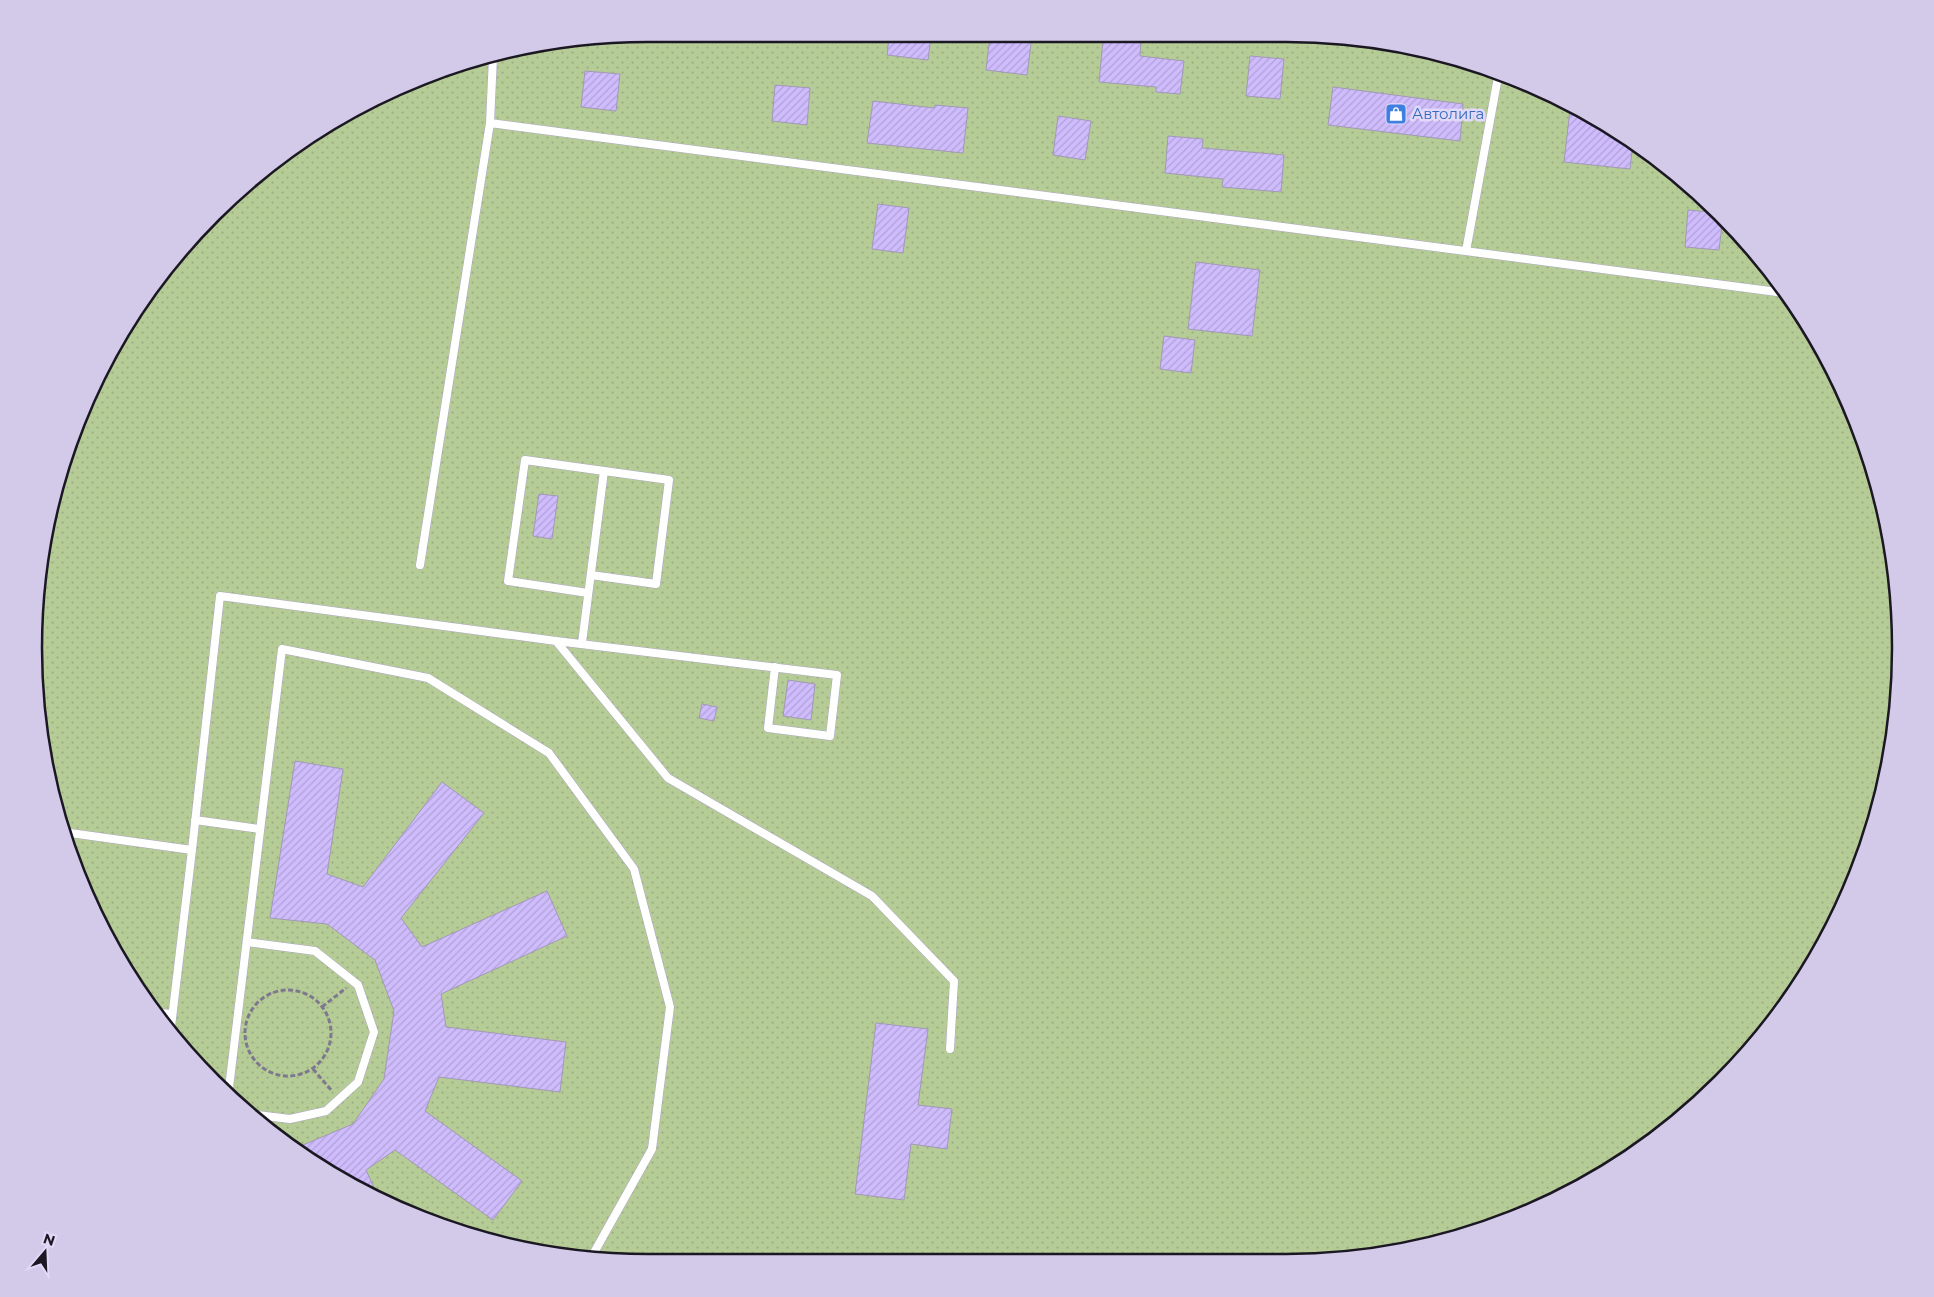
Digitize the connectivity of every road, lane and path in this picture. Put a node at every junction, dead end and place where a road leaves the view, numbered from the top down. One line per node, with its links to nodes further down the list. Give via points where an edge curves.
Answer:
1 (493, 63): 3 (lane)
2 (1497, 81): 4 (lane)
3 (490, 123): 4 (lane); 7 (lane)
4 (1466, 251): 5 (lane)
5 (1774, 292)
6 (604, 471): 8 (lane); 8 (lane, via 669,480 656,584); 9 (lane, via 525,460 508,581)
7 (420, 565)
8 (591, 575): 9 (lane)
9 (588, 593): 11 (lane)
10 (556, 641): 11 (lane); 13 (lane, via 220,596); 23 (lane, via 668,778 872,896 886,910 954,981)
11 (582, 643): 12 (lane)
12 (775, 667): 12 (lane, via 837,675 830,736 768,728)
13 (195, 820): 14 (lane); 16 (lane)
14 (259, 829): 17 (lane); 28 (lane, via 282,649 428,678 549,753 634,869 670,1007 652,1149)
15 (72, 833): 16 (lane)
16 (192, 850): 21 (lane)
17 (247, 942): 18 (lane, via 315,951); 25 (lane)
18 (354, 982): 19 (path); 26 (lane, via 358,985 374,1032 358,1082)
19 (322, 1006): 24 (path, via 332,1028 331,1041 327,1054); 24 (path, via 309,995 296,990 281,990 267,995 256,1005 248,1018 245,1032 247,1047 265,1070 279,1076 294,1077)
20 (165, 1013): 21 (lane)
21 (172, 1014): 22 (lane)
22 (171, 1021)
23 (950, 1049)
24 (313, 1069): 26 (path)
25 (229, 1086)
26 (339, 1099): 27 (lane, via 326,1111 290,1119)
27 (264, 1116)
28 (595, 1252)

